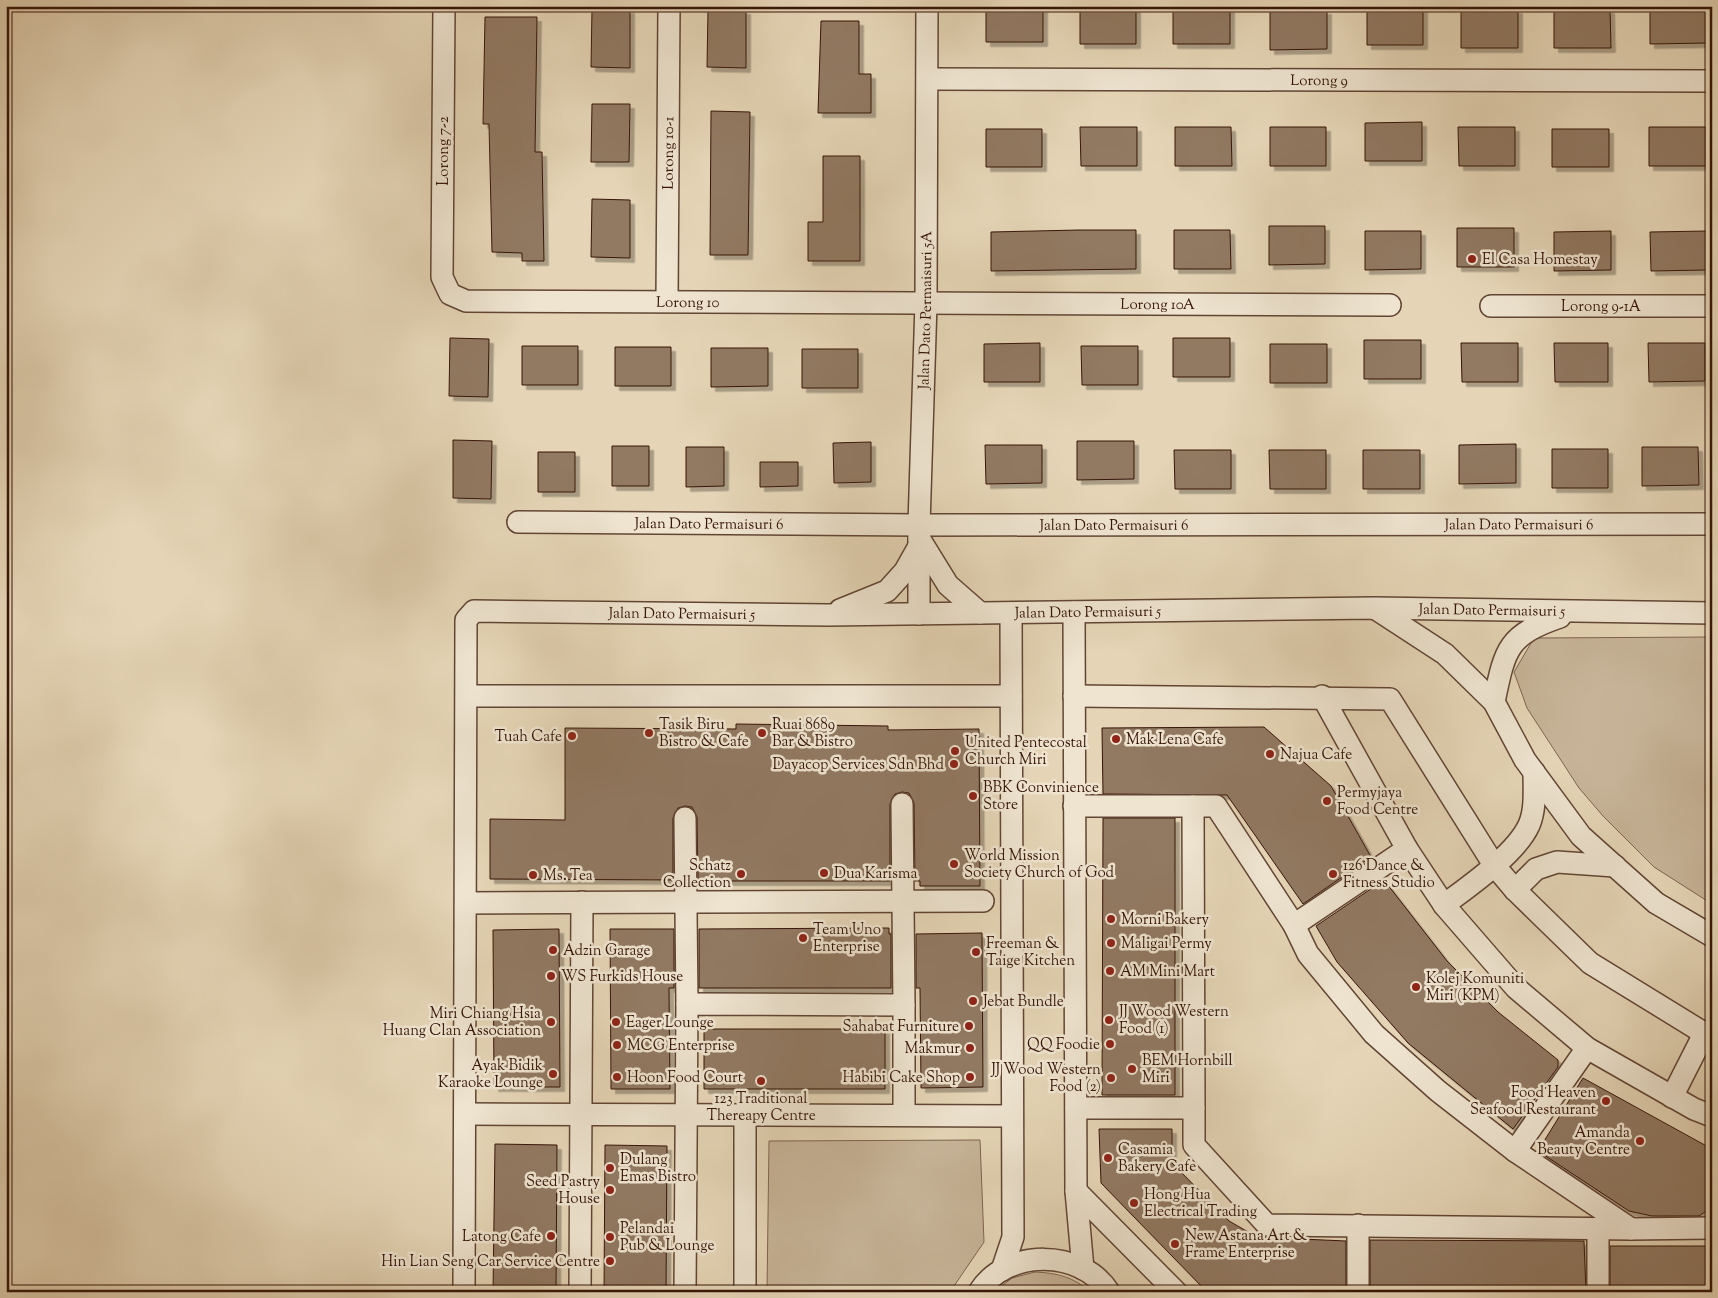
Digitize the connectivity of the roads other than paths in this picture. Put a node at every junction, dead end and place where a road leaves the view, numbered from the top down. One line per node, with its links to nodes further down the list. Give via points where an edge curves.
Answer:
1 (444, 6): 6 (street, Lorong 7-2, via 442,278)
2 (669, 6): 7 (street, Lorong 10-1)
3 (927, 6): 4 (street, Jalan Dato Permaisuri 5A)
4 (928, 79): 5 (street, Lorong 9); 8 (street, Jalan Dato Permaisuri 5A)
5 (1712, 81)
6 (450, 294): 7 (street, Lorong 10, via 466,301)
7 (668, 301): 8 (street, Lorong 10)
8 (926, 303): 9 (street, Lorong 10A); 14 (street, Jalan Dato Permaisuri 5A)
9 (1390, 305)
10 (1491, 306): 11 (street, Lorong 9-1A)
11 (1712, 306)
12 (518, 522): 14 (street, Jalan Dato Permaisuri 6)
13 (1712, 524): 14 (street, Jalan Dato Permaisuri 6)
14 (919, 537): 18 (street, via 948,585); 21 (street, Jalan Dato Permaisuri 5A); 22 (street, via 905,570 887,591)
15 (1375, 608): 16 (street, Jalan Dato Permaisuri 5); 17 (street, Jalan Dato Permaisuri 5); 27 (street, via 1446,654)
16 (1074, 612): 19 (street, Jalan Dato Permaisuri 5); 25 (street)
17 (1574, 612): 20 (street, Jalan Dato Permaisuri 5); 27 (street, via 1533,626 1514,640 1501,667)
18 (980, 613): 19 (street, Jalan Dato Permaisuri 5); 21 (street, Jalan Dato Permaisuri 5)
19 (1011, 613): 24 (street)
20 (1712, 613)
21 (919, 614): 22 (street, Jalan Dato Permaisuri 5)
22 (828, 615): 23 (street, Jalan Dato Permaisuri 5, via 474,611 466,620)
23 (467, 696): 24 (street); 41 (street)
24 (1011, 696): 57 (street)
25 (1074, 696): 26 (street); 30 (street)
26 (1322, 696): 33 (street); 34 (street, via 1390,698)
27 (1494, 702): 28 (street)
28 (1534, 772): 34 (street, via 1534,801 1529,825); 35 (street, via 1581,836)
29 (902, 804): 38 (street)
30 (1074, 806): 31 (street); 50 (street)
31 (1193, 806): 43 (street, via 1216,806); 51 (street)
32 (685, 818): 37 (street)
33 (1407, 849): 42 (street); 43 (street)
34 (1494, 866): 36 (street); 42 (street)
35 (1615, 866): 36 (street, via 1557,862 1536,869); 44 (street, via 1656,903)
36 (1515, 890): 47 (street, via 1590,963)
37 (687, 901): 38 (street); 40 (street); 45 (street)
38 (902, 901): 39 (street); 46 (street)
39 (983, 901)
40 (582, 902): 41 (street); 53 (street)
41 (466, 903): 52 (street)
42 (1444, 905): 48 (street, via 1516,988)
43 (1294, 925): 59 (street, via 1308,954 1374,1034 1438,1091)
44 (1712, 936)
45 (687, 1004): 46 (street); 56 (street)
46 (904, 1005): 55 (street)
47 (1708, 1036): 49 (street)
48 (1587, 1048): 49 (street); 59 (street)
49 (1672, 1097): 58 (street)
50 (1076, 1108): 51 (street); 60 (street)
51 (1194, 1108): 61 (street, via 1194,1145 1267,1225)
52 (465, 1114): 53 (street); 67 (street)
53 (580, 1115): 56 (street); 68 (street)
54 (745, 1115): 55 (street); 56 (street); 70 (street)
55 (904, 1115): 57 (street)
56 (686, 1116): 69 (street)
57 (1011, 1116): 66 (street, via 1014,1237)
58 (1712, 1116)
59 (1514, 1151): 64 (street)
60 (1076, 1192): 65 (street); 73 (street)
61 (1358, 1225): 62 (street); 74 (street)
62 (1598, 1228): 64 (street); 75 (street)
63 (1712, 1228): 64 (street)
64 (1631, 1229)
65 (1083, 1268): 66 (street, via 1056,1259 1028,1260); 72 (street)
66 (1002, 1270): 71 (street)
67 (464, 1292)
68 (580, 1292)
69 (685, 1292)
70 (745, 1292)
71 (979, 1292)
72 (1108, 1292)
73 (1176, 1292)
74 (1358, 1292)
75 (1598, 1292)

